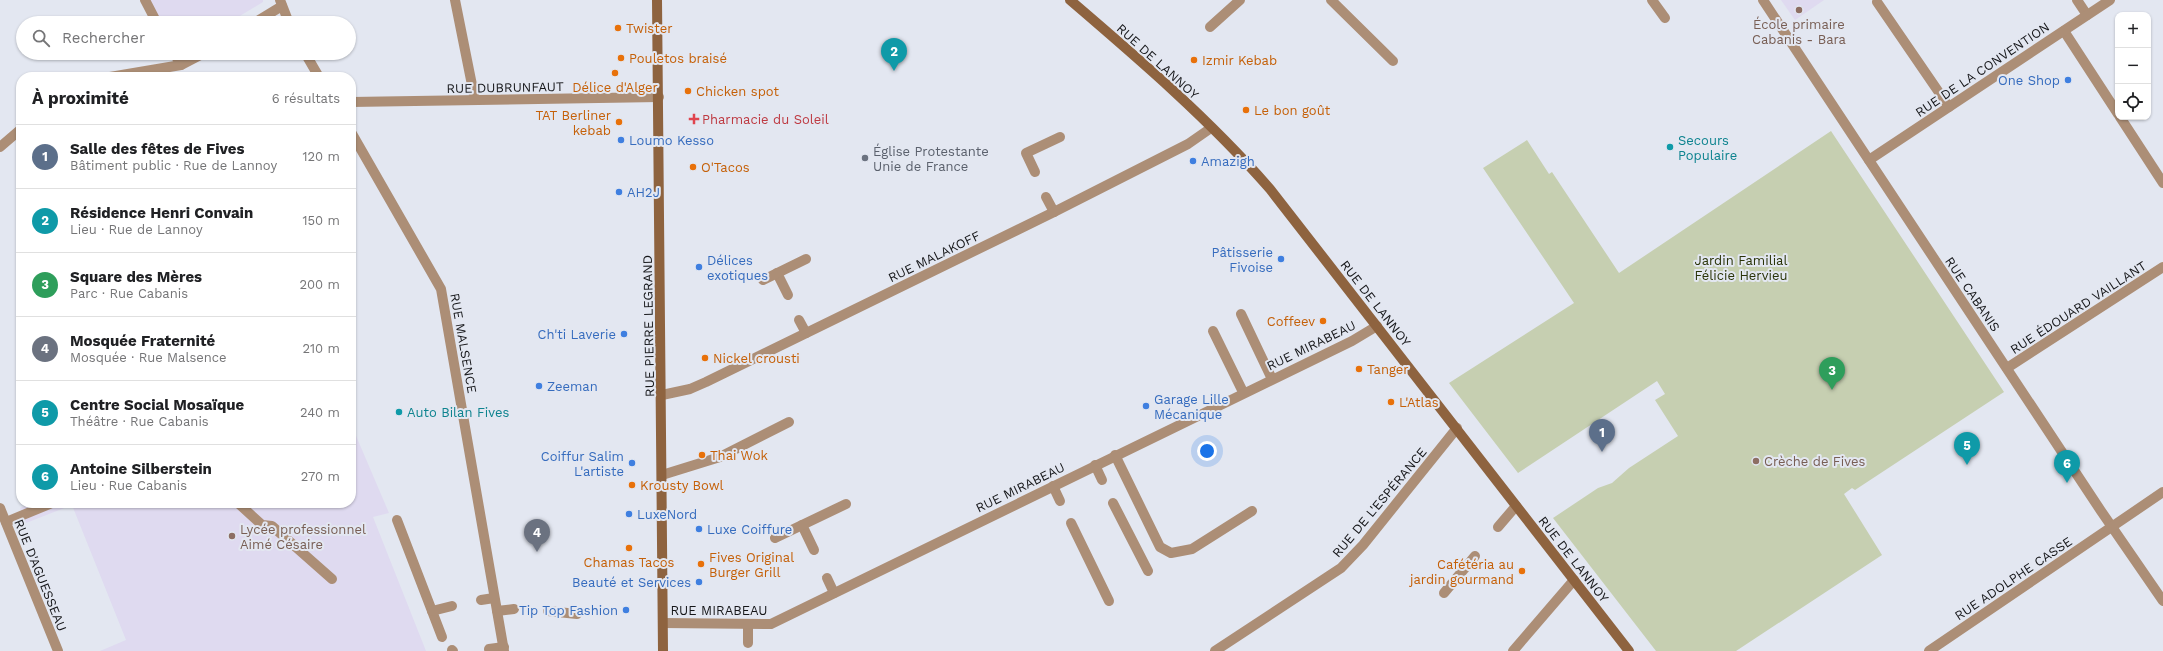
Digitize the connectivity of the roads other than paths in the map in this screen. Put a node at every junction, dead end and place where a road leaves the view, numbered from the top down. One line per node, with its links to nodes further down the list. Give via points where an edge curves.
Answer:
1 (145, 0): 14 (street)
2 (455, 0): 28 (street)
3 (657, 0): 27 (street, RUE PIERRE LEGRAND)
4 (1070, 0): 33 (street, RUE DE LANNOY)
5 (1240, 0): 18 (street)
6 (1331, 0): 23 (street)
7 (1652, 0): 17 (street)
8 (1763, 0): 38 (street, RUE CABANIS)
9 (2077, 0): 13 (street)
10 (2110, 0): 13 (street, RUE DE LA CONVENTION)
11 (1878, 2): 30 (street)
12 (281, 3): 15 (street); 16 (street)
13 (2087, 15): 19 (street, RUE DE LA CONVENTION)
14 (153, 16)
15 (263, 16)
16 (286, 16)
17 (1665, 18)
18 (1210, 27)
19 (2064, 30): 30 (street, RUE DE LA CONVENTION); 31 (street)
20 (178, 60): 24 (street)
21 (191, 60): 24 (street)
22 (309, 60): 26 (street)
23 (1394, 61)
24 (181, 65): 25 (street)
25 (140, 72)
26 (316, 72)
27 (659, 98): 28 (street, RUE DUBRUNFAUT); 56 (street, RUE PIERRE LEGRAND)
28 (475, 100): 29 (street, RUE DUBRUNFAUT)
29 (356, 102)
30 (1949, 107): 38 (street, RUE DE LA CONVENTION)
31 (2115, 109)
32 (2122, 120): 40 (street)
33 (1211, 128): 42 (street, RUE MALAKOFF, via 1188,144); 50 (street, RUE DE LANNOY, via 1270,189)
34 (16, 133): 37 (street)
35 (1060, 137): 39 (street, via 1026,154)
36 (356, 141): 88 (street, RUE MALSENCE, via 441,290)
37 (0, 147)
38 (1869, 160): 53 (street, RUE CABANIS)
39 (1035, 172)
40 (2163, 183)
41 (1046, 197): 42 (street)
42 (1054, 212): 52 (street, RUE MALAKOFF)
43 (806, 259): 45 (street)
44 (2163, 267): 53 (street, RUE ÉDOUARD VAILLANT)
45 (777, 273): 46 (street); 47 (street)
46 (763, 280)
47 (788, 295)
48 (1241, 314): 54 (street)
49 (799, 320): 52 (street)
50 (1377, 326): 54 (street, RUE MIRABEAU); 58 (street, RUE DE LANNOY)
51 (1212, 331): 55 (street)
52 (806, 333): 56 (street, RUE MALAKOFF, via 690,389)
53 (2007, 368): 78 (street, RUE CABANIS)
54 (1272, 379): 55 (street, RUE MIRABEAU)
55 (1243, 392): 59 (street, RUE MIRABEAU)
56 (662, 395): 61 (street, RUE PIERRE LEGRAND)
57 (789, 422): 61 (street, via 720,457)
58 (1456, 428): 68 (street, RUE DE LANNOY); 106 (street, RUE DE L'ESPÉRANCE, via 1363,545 1341,568)
59 (1115, 455): 60 (street, RUE MIRABEAU); 72 (street, via 1160,547 1171,553 1192,549)
60 (1095, 465): 62 (street); 63 (street, RUE MIRABEAU)
61 (662, 475): 98 (street, RUE PIERRE LEGRAND)
62 (1102, 480)
63 (1053, 486): 65 (street); 86 (street, RUE MIRABEAU)
64 (2163, 492): 78 (street, RUE ADOLPHE CASSE)
65 (1060, 501)
66 (1114, 503): 82 (street)
67 (846, 504): 76 (street)
68 (1516, 506): 77 (street); 85 (street, RUE DE LANNOY)
69 (0, 508): 74 (street, RUE D'AGUESSEAU)
70 (40, 508): 74 (street)
71 (243, 508): 84 (street, via 262,525 272,526)
72 (1252, 511)
73 (396, 520): 94 (street)
74 (6, 522): 104 (street, RUE D'AGUESSEAU)
75 (1071, 523): 90 (street)
76 (802, 525): 79 (street); 80 (street)
77 (1498, 527)
78 (2112, 527): 91 (street, RUE CABANIS); 109 (street, RUE ADOLPHE CASSE)
79 (775, 538)
80 (814, 550)
81 (1474, 556): 87 (street)
82 (1148, 571)
83 (826, 578): 86 (street)
84 (332, 579)
85 (1574, 580): 107 (street); 108 (street, RUE DE LANNOY)
86 (834, 593): 99 (street, RUE MIRABEAU, via 771,624)
87 (1444, 594)
88 (494, 598): 89 (street); 95 (street, RUE MALSENCE)
89 (480, 600)
90 (1109, 600)
91 (2163, 601)
92 (452, 606): 94 (street)
93 (514, 609): 95 (street)
94 (432, 611): 100 (street)
95 (497, 611): 103 (street, RUE MALSENCE)
96 (548, 611): 97 (street)
97 (577, 614)
98 (664, 623): 99 (street, RUE MIRABEAU); 105 (street, RUE PIERRE LEGRAND)
99 (748, 625): 101 (street)
100 (442, 637)
101 (748, 643)
102 (489, 649): 103 (street)
103 (504, 649)
104 (58, 651)
105 (663, 651)
106 (1215, 651)
107 (1513, 651)
108 (1629, 651)
109 (1929, 651)

